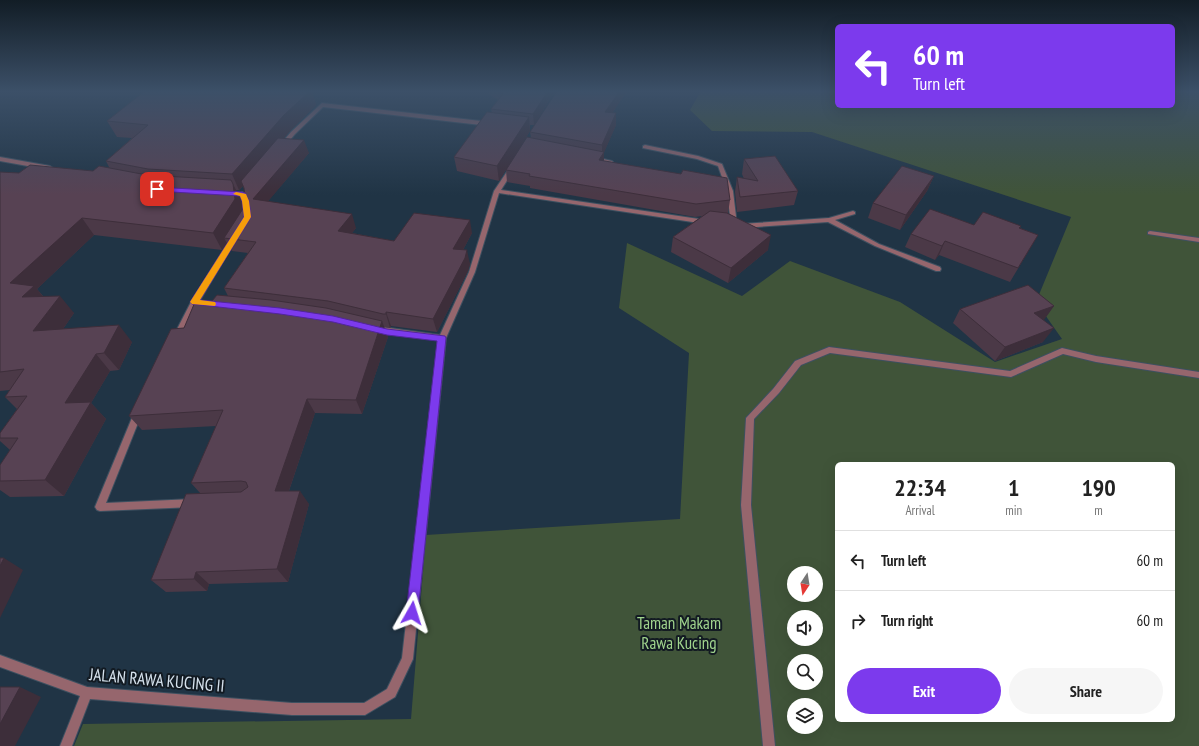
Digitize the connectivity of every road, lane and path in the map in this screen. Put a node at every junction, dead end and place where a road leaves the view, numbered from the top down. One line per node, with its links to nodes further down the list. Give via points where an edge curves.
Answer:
1 (301, 126): 3 (street)
2 (645, 147): 18 (street, via 720,165 730,190)
3 (280, 148)
4 (587, 157): 7 (street)
5 (0, 158): 8 (street)
6 (518, 159): 10 (street, JALAN RAWA KUCING II)
7 (610, 162)
8 (60, 170)
9 (247, 189): 12 (street)
10 (497, 191): 16 (street); 24 (street, JALAN RAWA KUCING II, via 472,272)
11 (234, 194): 12 (street)
12 (242, 194): 14 (street, via 246,201)
13 (853, 213): 15 (street)
14 (248, 217)
15 (829, 220): 18 (street); 22 (street, via 877,245)
16 (710, 223)
17 (726, 225): 18 (street)
18 (734, 226)
19 (237, 233): 25 (street)
20 (1150, 233): 21 (street)
21 (1199, 240)
22 (938, 268)
23 (364, 326): 24 (street, via 387,332)
24 (442, 338): 30 (street, JALAN RAWA KUCING II, via 407,659 391,693 365,709 292,709)
25 (173, 344)
26 (1199, 375): 32 (street, via 1062,352 1011,374 829,350 798,364 750,418 746,505)
27 (140, 408): 28 (street, via 100,507)
28 (206, 502)
29 (0, 661): 30 (street, JALAN RAWA KUCING II)
30 (87, 693): 31 (street)
31 (66, 746)
32 (769, 746)

